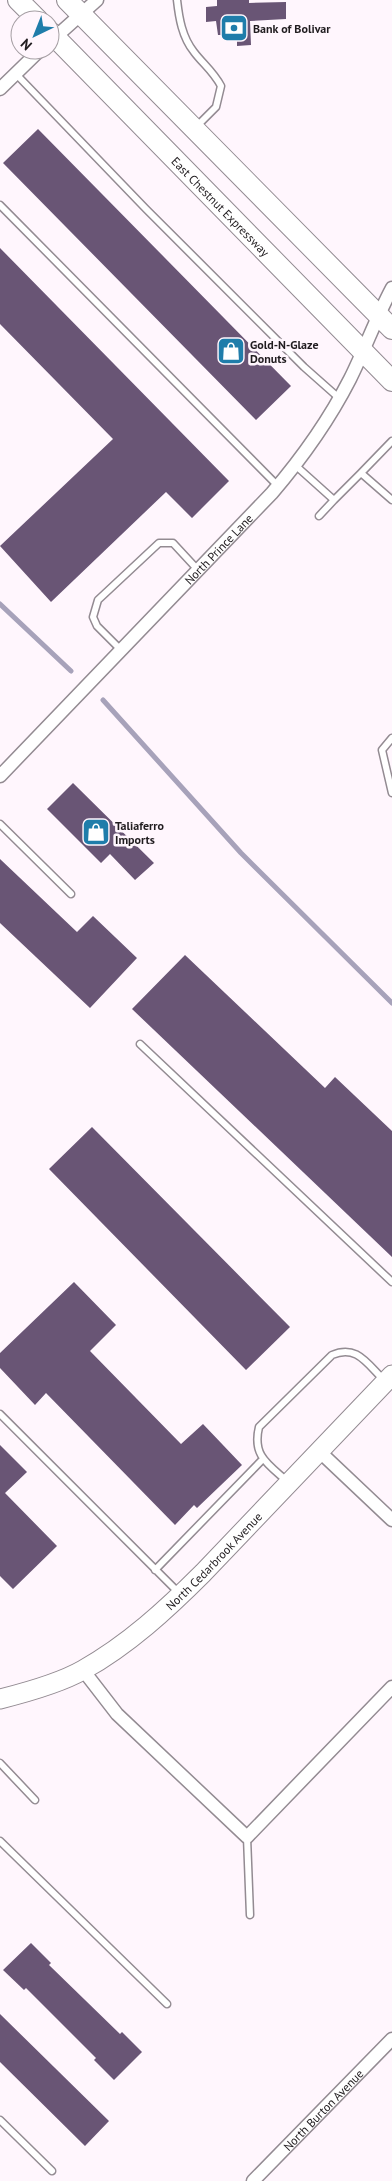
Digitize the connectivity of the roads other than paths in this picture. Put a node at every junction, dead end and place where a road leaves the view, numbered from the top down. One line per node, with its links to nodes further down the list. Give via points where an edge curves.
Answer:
1 (18, 0): 5 (main road)
2 (67, 0): 6 (main road)
3 (98, 0): 6 (street)
4 (177, 0): 12 (lane, via 185,36 221,86 216,108)
5 (28, 10)
6 (81, 14): 7 (street); 12 (main road)
7 (60, 31)
8 (60, 51): 17 (main road, East Chestnut Expressway)
9 (28, 60): 10 (street)
10 (15, 73): 11 (street); 19 (lane, via 153,216)
11 (0, 89)
12 (194, 129): 15 (main road)
13 (0, 205): 23 (lane)
14 (392, 288): 15 (street, North Prince Lane)
15 (378, 315): 16 (main road); 17 (street, North Prince Lane)
16 (392, 330)
17 (362, 350): 18 (main road, East Chestnut Expressway); 19 (street, North Prince Lane)
18 (392, 381)
19 (339, 398): 21 (street, North Prince Lane)
20 (392, 441): 22 (lane)
21 (295, 466): 23 (street, North Prince Lane); 26 (lane)
22 (361, 473): 25 (lane); 26 (lane)
23 (278, 486): 29 (street, North Prince Lane)
24 (392, 488): 25 (lane)
25 (386, 494): 27 (lane)
26 (334, 500): 28 (lane)
27 (392, 500)
28 (318, 516)
29 (198, 570): 30 (street, North Prince Lane); 30 (lane, via 173,543 160,543 98,600 93,617 97,626)
30 (121, 650): 32 (street, North Prince Lane)
31 (392, 738): 33 (lane, via 382,750)
32 (0, 776)
33 (392, 793)
34 (0, 824): 35 (lane)
35 (71, 894)
36 (140, 1044): 37 (lane)
37 (392, 1282)
38 (389, 1378): 40 (street, North Cedarbrook Avenue); 41 (lane, via 356,1352 342,1350 332,1355 259,1427 256,1439)
39 (0, 1414): 44 (lane)
40 (319, 1451): 42 (street, North Cedarbrook Avenue); 43 (street)
41 (263, 1459): 42 (lane); 44 (lane)
42 (288, 1482): 45 (street, North Cedarbrook Avenue)
43 (392, 1520)
44 (155, 1570): 45 (lane)
45 (181, 1595): 46 (street, North Cedarbrook Avenue)
46 (83, 1670): 48 (street, North Cedarbrook Avenue); 51 (street, via 117,1714)
47 (392, 1687): 51 (street)
48 (2, 1696)
49 (0, 1764): 50 (lane)
50 (35, 1800)
51 (247, 1837): 53 (lane)
52 (0, 1840): 54 (lane)
53 (250, 1915)
54 (167, 2004)
55 (392, 2039): 57 (street, North Burton Avenue)
56 (392, 2055): 57 (street)
57 (372, 2060): 60 (street, North Burton Avenue)
58 (0, 2120): 59 (lane)
59 (52, 2171)
60 (253, 2181)

